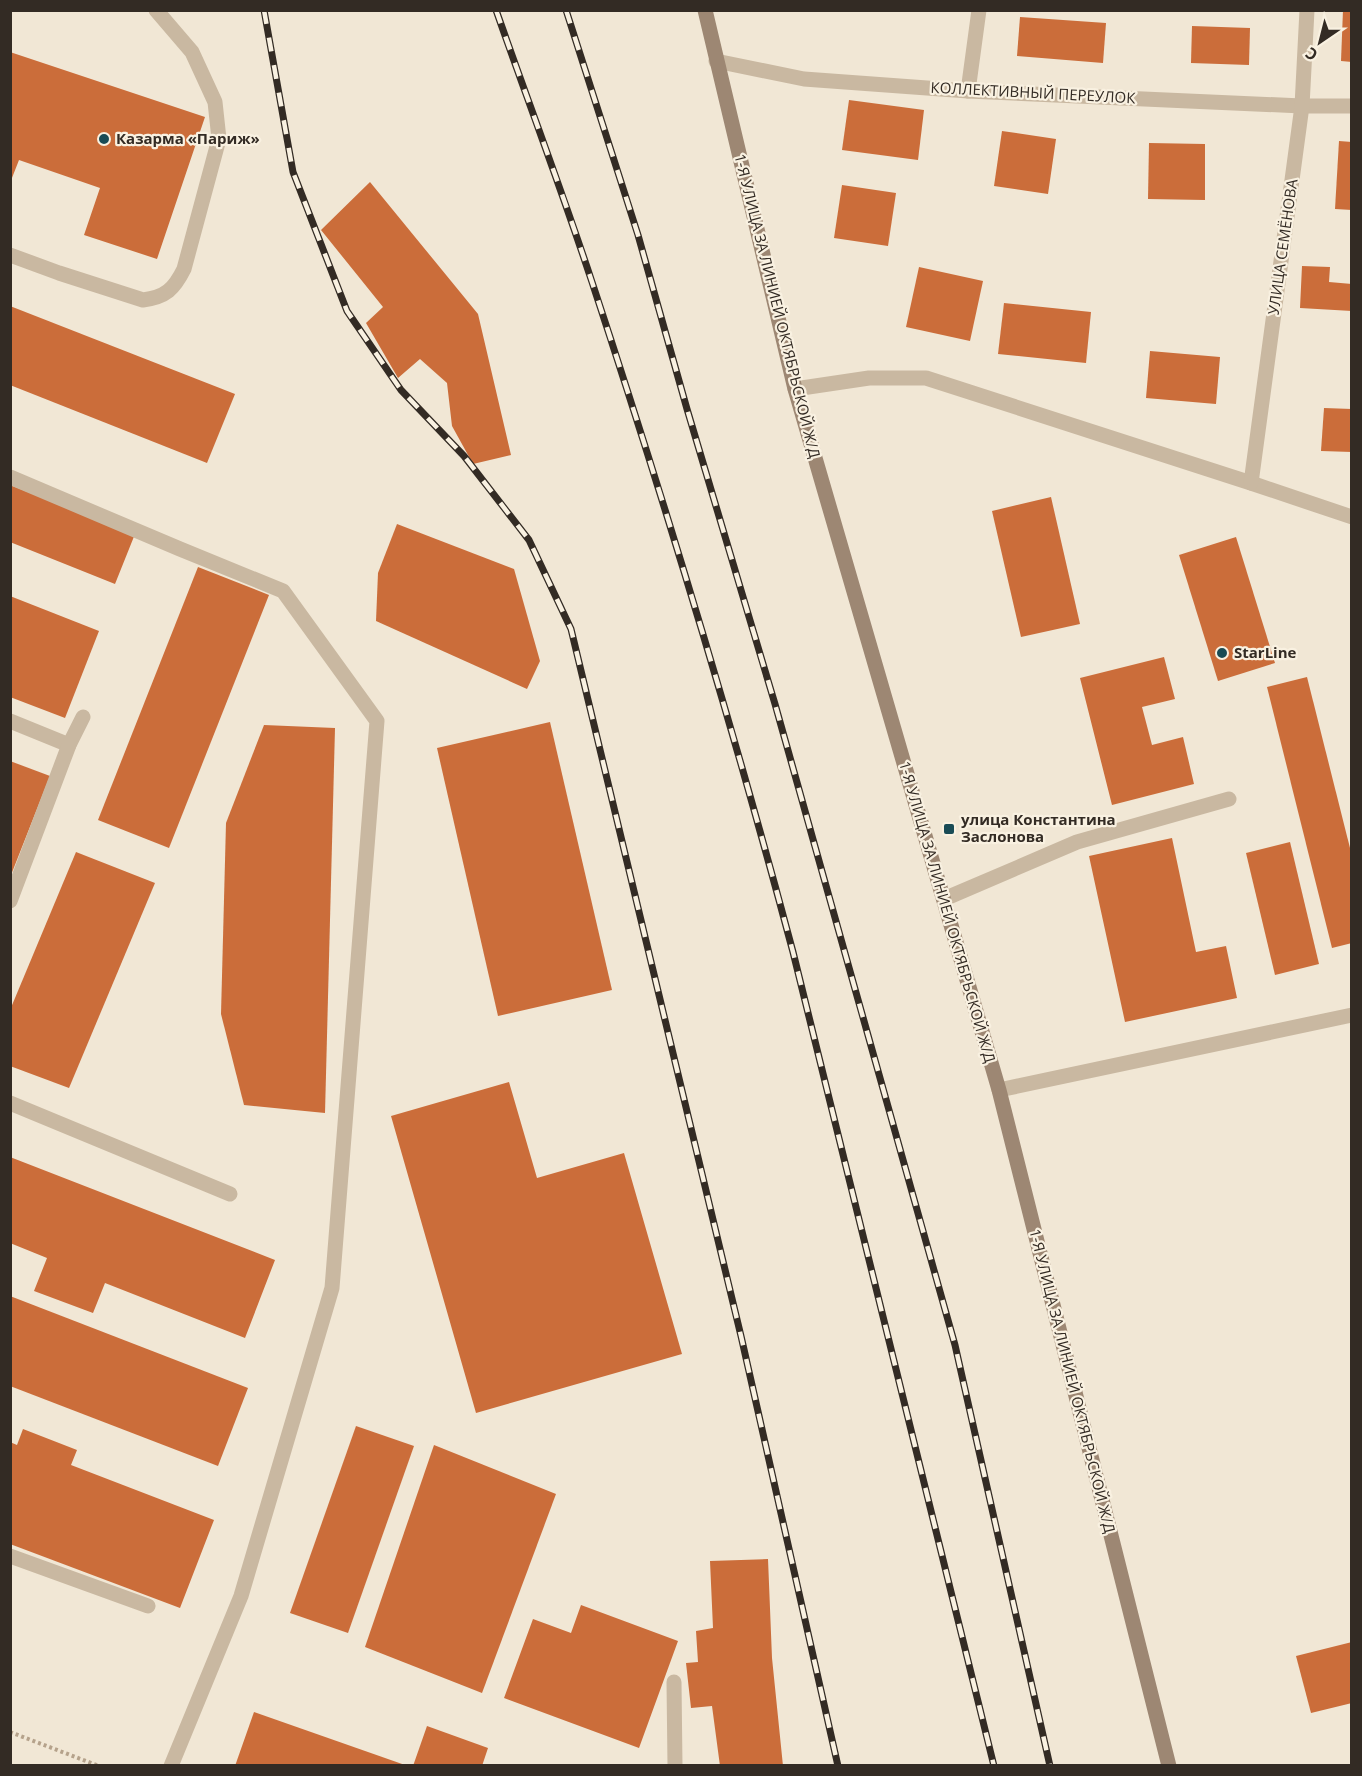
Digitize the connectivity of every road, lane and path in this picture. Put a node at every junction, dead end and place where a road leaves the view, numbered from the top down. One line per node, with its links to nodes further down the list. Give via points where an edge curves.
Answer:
1 (156, 10): 9 (street, via 192,52 215,102 219,139 177,284 157,298 143,300)
2 (705, 10): 5 (main road, 1-Я УЛИЦА ЗА ЛИНИЕЙ ОКТЯБРЬСКОЙ Ж/Д)
3 (979, 10): 6 (street)
4 (1307, 10): 7 (street, УЛИЦА СЕМЁНОВА)
5 (716, 61): 6 (street, КОЛЛЕКТИВНЫЙ ПЕРЕУЛОК, via 804,79); 10 (main road, 1-Я УЛИЦА ЗА ЛИНИЕЙ ОКТЯБРЬСКОЙ Ж/Д)
6 (968, 91): 7 (street, КОЛЛЕКТИВНЫЙ ПЕРЕУЛОК)
7 (1302, 106): 8 (street, КОЛЛЕКТИВНЫЙ ПЕРЕУЛОК); 12 (street, УЛИЦА СЕМЁНОВА)
8 (1352, 106)
9 (10, 255)
10 (795, 388): 12 (street, via 869,378 926,378); 18 (main road, 1-Я УЛИЦА ЗА ЛИНИЕЙ ОКТЯБРЬСКОЙ Ж/Д)
11 (10, 477): 29 (street, via 283,591 377,721 332,1288 241,1596)
12 (1251, 483): 13 (street)
13 (1352, 517)
14 (83, 717): 16 (street)
15 (10, 721): 16 (street)
16 (69, 745): 19 (street)
17 (1228, 799): 18 (street, via 1077,842)
18 (944, 900): 21 (main road, 1-Я УЛИЦА ЗА ЛИНИЕЙ ОКТЯБРЬСКОЙ Ж/Д)
19 (10, 901)
20 (1352, 1015): 21 (street)
21 (999, 1090): 31 (main road, 1-Я УЛИЦА ЗА ЛИНИЕЙ ОКТЯБРЬСКОЙ Ж/Д)
22 (10, 1102): 23 (street)
23 (230, 1194)
24 (10, 1556): 25 (street)
25 (148, 1606)
26 (674, 1682): 30 (street)
27 (10, 1732): 28 (path)
28 (99, 1766)
29 (171, 1766)
30 (675, 1766)
31 (1169, 1766)

